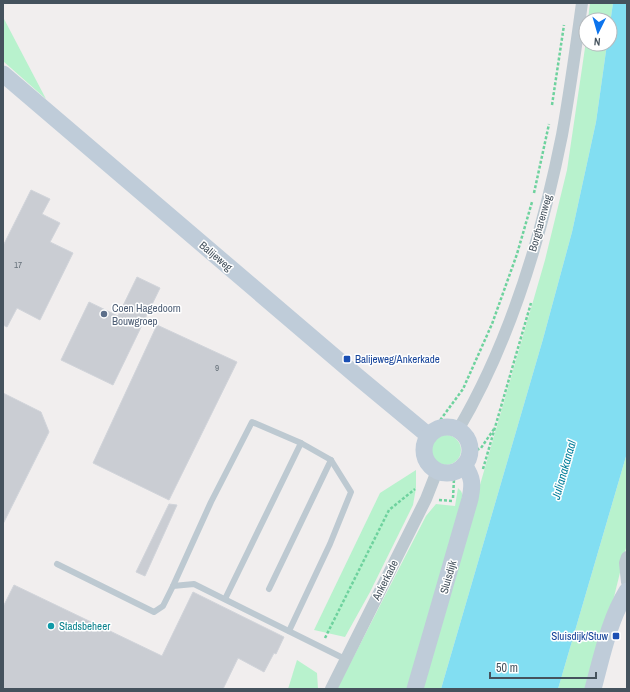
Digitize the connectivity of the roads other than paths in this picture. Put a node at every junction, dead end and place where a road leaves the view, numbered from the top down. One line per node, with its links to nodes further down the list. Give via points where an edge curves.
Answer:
1 (582, 3): 3 (street, Borgharenweg, via 562,134 543,220 500,344 478,395)
2 (3, 74): 4 (street, Balijeweg, via 363,381)
3 (458, 430): 4 (street, via 450,428); 6 (street, via 468,441)
4 (433, 433): 8 (street, via 424,444 424,456 430,466)
5 (302, 443): 7 (lane); 12 (lane, via 252,422 211,502); 15 (lane)
6 (467, 459): 8 (street, via 454,472); 19 (street, Sluisdijk, via 472,478 470,499)
7 (331, 460): 13 (lane); 16 (lane, via 351,492 330,544)
8 (437, 471): 17 (street, Ankerkade, via 426,499)
9 (627, 557): 11 (street)
10 (57, 564): 12 (lane, via 154,612 163,606)
11 (627, 582)
12 (173, 586): 15 (lane, via 194,584)
13 (268, 589)
14 (627, 590): 20 (street, via 613,618)
15 (225, 599): 16 (lane)
16 (289, 631): 17 (lane)
17 (345, 659): 18 (street, Ankerkade)
18 (331, 689)
19 (415, 689)
20 (592, 689)

